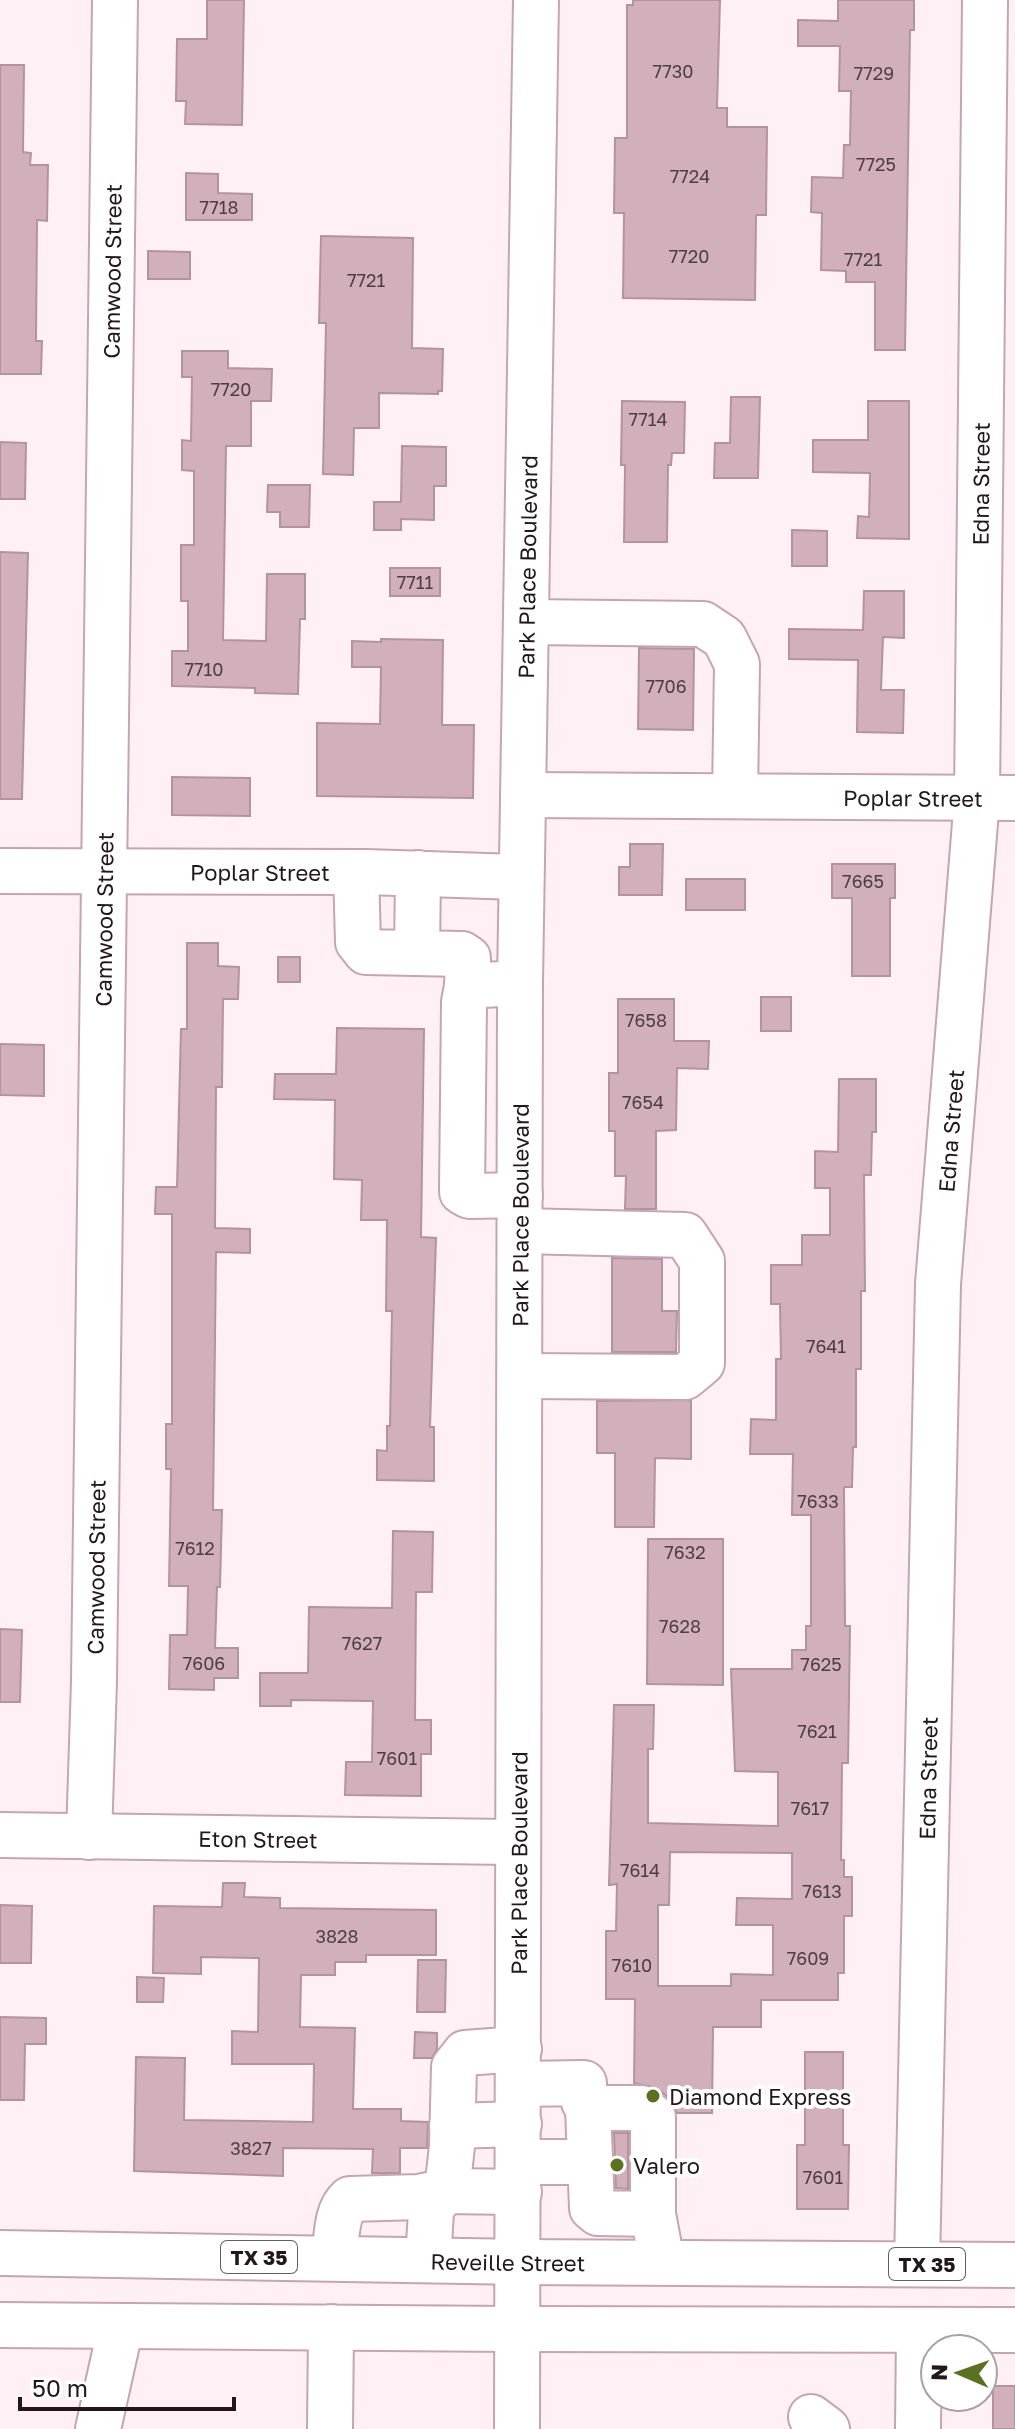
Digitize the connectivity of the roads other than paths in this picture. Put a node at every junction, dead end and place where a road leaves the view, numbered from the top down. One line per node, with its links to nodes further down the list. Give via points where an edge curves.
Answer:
1 (115, 0): 10 (street, Camwood Street)
2 (536, 0): 4 (street, Park Place Boulevard)
3 (985, 0): 7 (street, Edna Street)
4 (526, 622): 5 (street, Park Place Boulevard); 6 (street, via 703,624 724,638 737,664)
5 (523, 795): 6 (street, Poplar Street); 12 (street, Park Place Boulevard)
6 (735, 796): 7 (street, Poplar Street)
7 (996, 798): 36 (street, Edna Street, via 938,1284)
8 (0, 871): 10 (street, Poplar Street)
9 (356, 872): 10 (street, Poplar Street); 11 (street, Poplar Street); 13 (street, via 358,942 366,952)
10 (103, 873): 23 (street, Camwood Street)
11 (418, 873): 12 (street, Poplar Street); 13 (street)
12 (521, 877): 14 (street, Park Place Boulevard)
13 (417, 953): 15 (street, via 462,954 468,958)
14 (520, 983): 15 (street); 16 (street, Park Place Boulevard)
15 (467, 986): 17 (street)
16 (521, 1061): 17 (street); 18 (street, Park Place Boulevard)
17 (463, 1066): 19 (street)
18 (520, 1133): 19 (street); 20 (street, Park Place Boulevard)
19 (463, 1135): 20 (street, via 462,1192)
20 (520, 1213): 21 (street, Park Place Boulevard); 21 (street, via 685,1235 702,1261 702,1363 685,1377)
21 (520, 1376): 24 (street, Park Place Boulevard)
22 (0, 1835): 23 (street, Eton Street)
23 (89, 1837): 24 (street, Eton Street)
24 (517, 1842): 26 (street, Park Place Boulevard)
25 (588, 2108): 26 (street, via 584,2083); 28 (street); 30 (street, via 641,2108 653,2117)
26 (519, 2122): 27 (street); 27 (street, via 465,2053 454,2067); 28 (street); 29 (street); 34 (street, Park Place Boulevard)
27 (452, 2126): 29 (street)
28 (589, 2162): 30 (street, via 592,2208)
29 (447, 2191): 32 (street, via 350,2199 340,2217); 33 (street, via 431,2212)
30 (653, 2214): 35 (street)
31 (0, 2253): 32 (street, Reveille Street / TX 35)
32 (334, 2258): 33 (street, Reveille Street / TX 35)
33 (428, 2260): 34 (street, Reveille Street / TX 35)
34 (518, 2262): 35 (street, Reveille Street / TX 35); 41 (street, Park Place Boulevard)
35 (662, 2262): 36 (street, Reveille Street / TX 35)
36 (917, 2264): 37 (street, Reveille Street / TX 35)
37 (1015, 2265)
38 (0, 2325): 39 (street)
39 (121, 2326): 40 (street); 44 (street)
40 (331, 2327): 41 (street); 45 (street)
41 (518, 2329): 42 (street); 46 (street, Park Place Boulevard)
42 (919, 2330): 43 (street); 47 (street)
43 (1015, 2330)
44 (98, 2429)
45 (330, 2429)
46 (517, 2429)
47 (918, 2429)

